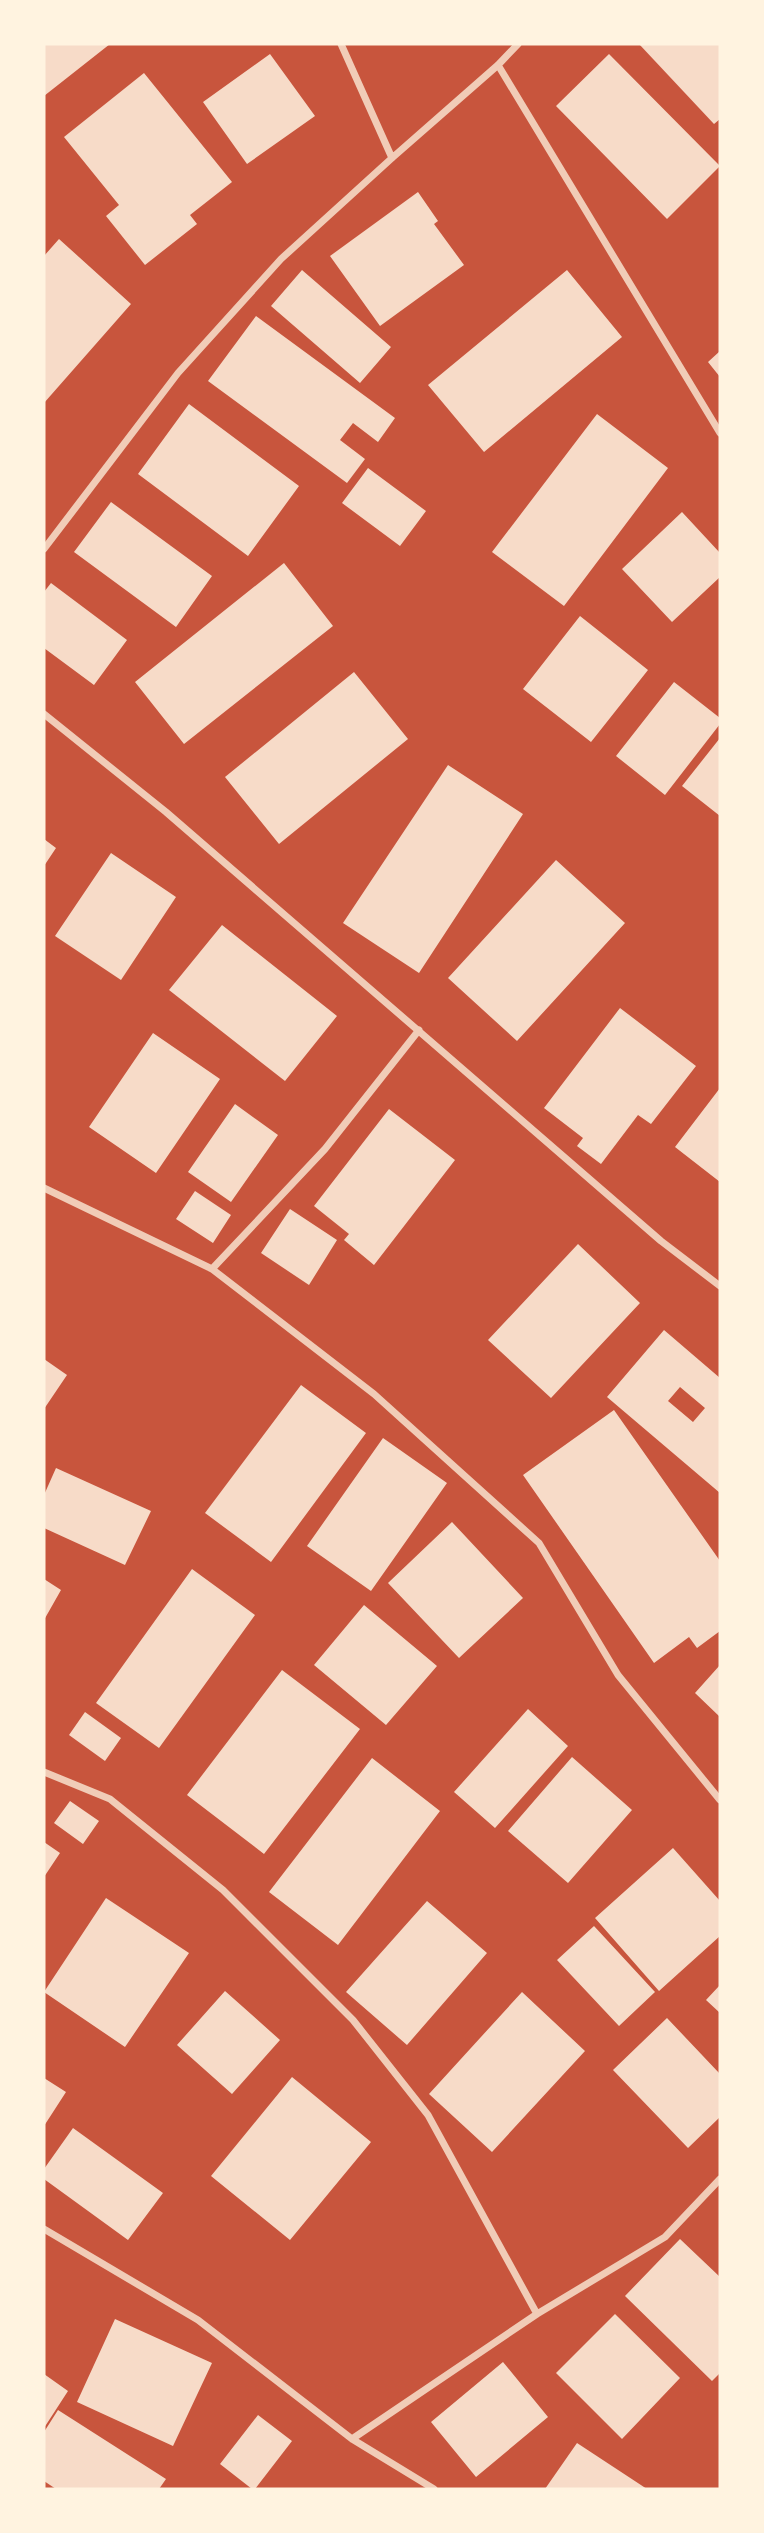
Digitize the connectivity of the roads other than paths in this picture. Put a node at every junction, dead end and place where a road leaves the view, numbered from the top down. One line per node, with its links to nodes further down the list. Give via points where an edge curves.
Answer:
1 (341, 44): 4 (street)
2 (518, 44): 3 (street)
3 (498, 65): 4 (street); 5 (street)
4 (392, 158): 6 (street, via 281,259 178,373)
5 (720, 433)
6 (44, 549)
7 (44, 714): 8 (street, via 166,812)
8 (419, 1030): 10 (street, via 325,1149); 11 (street, via 661,1241)
9 (44, 1188): 10 (street)
10 (212, 1269): 13 (street, via 374,1394 539,1543 618,1675)
11 (720, 1286)
12 (44, 1772): 16 (street, via 110,1799 223,1890 353,2020 428,2115)
13 (720, 1800)
14 (720, 2179): 16 (street, via 665,2237)
15 (44, 2229): 17 (street, via 198,2320)
16 (537, 2314): 17 (street)
17 (352, 2438): 18 (street)
18 (434, 2489)

